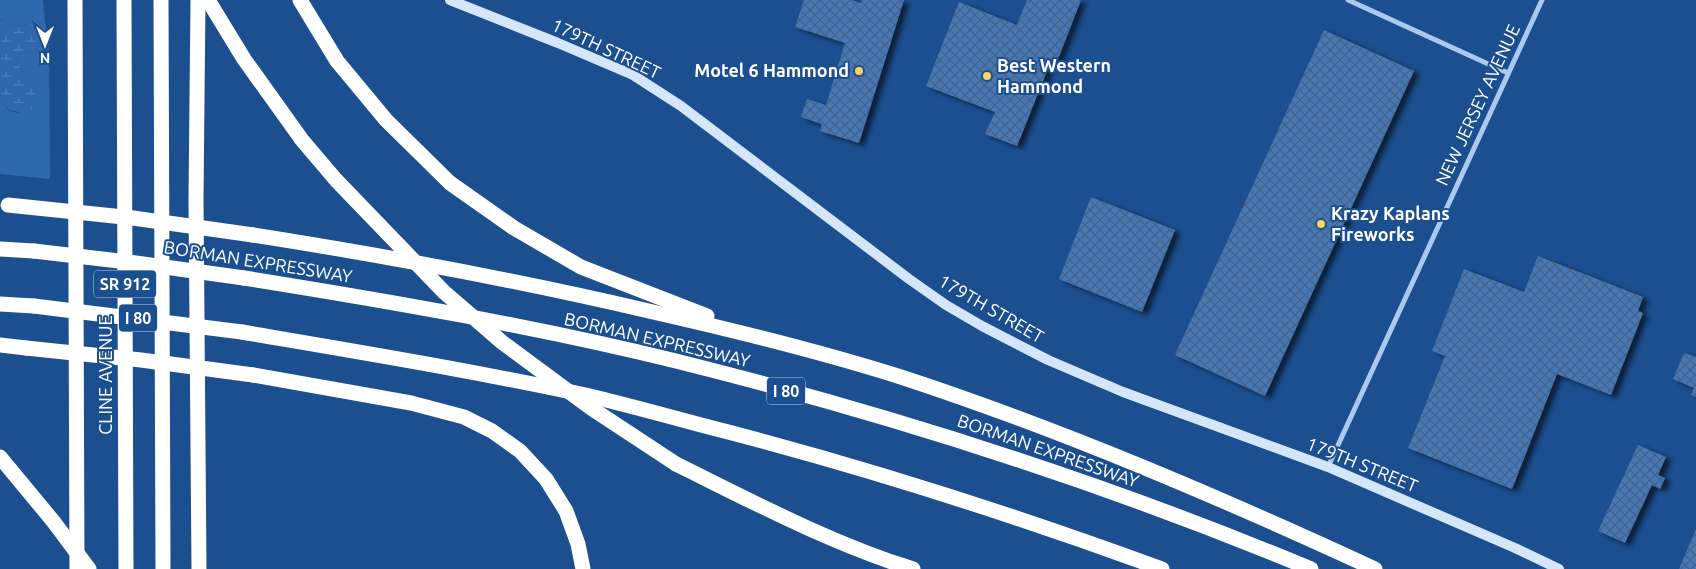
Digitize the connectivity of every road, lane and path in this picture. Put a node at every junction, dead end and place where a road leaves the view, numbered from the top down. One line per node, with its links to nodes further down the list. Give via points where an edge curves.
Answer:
1 (75, 0): 18 (highway)
2 (124, 0): 20 (highway, CLINE AVENUE / SR 912)
3 (161, 0): 21 (highway, SR 912)
4 (198, 0): 22 (highway)
5 (208, 0): 24 (highway, bridge, via 249,66 302,140 336,180 444,292 503,343 591,408 676,464 784,518)
6 (300, 0): 14 (highway, via 337,61 386,120 450,183 514,228 581,267)
7 (450, 0): 17 (street, 179TH STREET, via 633,75 681,106 909,279 982,326 1048,360 1124,392)
8 (1348, 0): 10 (street)
9 (1542, 0): 10 (street, NEW JERSEY AVENUE)
10 (1508, 73): 17 (street, NEW JERSEY AVENUE)
11 (4, 205): 14 (highway, bridge, via 253,235 443,267)
12 (0, 249): 26 (highway, BORMAN EXPRESSWAY / I 80, bridge, via 136,263 338,293 675,361 970,444 1110,491)
13 (0, 304): 25 (highway, I 80, bridge, via 242,332 591,396 795,449 955,497)
14 (762, 337): 27 (highway, via 904,378 1040,426 1170,478)
15 (0, 345): 23 (highway, bridge, via 253,375 412,403 464,417 492,431 520,451 546,480 566,511)
16 (0, 457): 19 (highway, bridge)
17 (1328, 467): 28 (street, 179TH STREET)
18 (77, 569)
19 (89, 569)
20 (126, 569)
21 (163, 569)
22 (198, 569)
23 (583, 569)
24 (913, 569)
25 (1162, 569)
26 (1311, 569)
27 (1375, 569)
28 (1559, 569)

